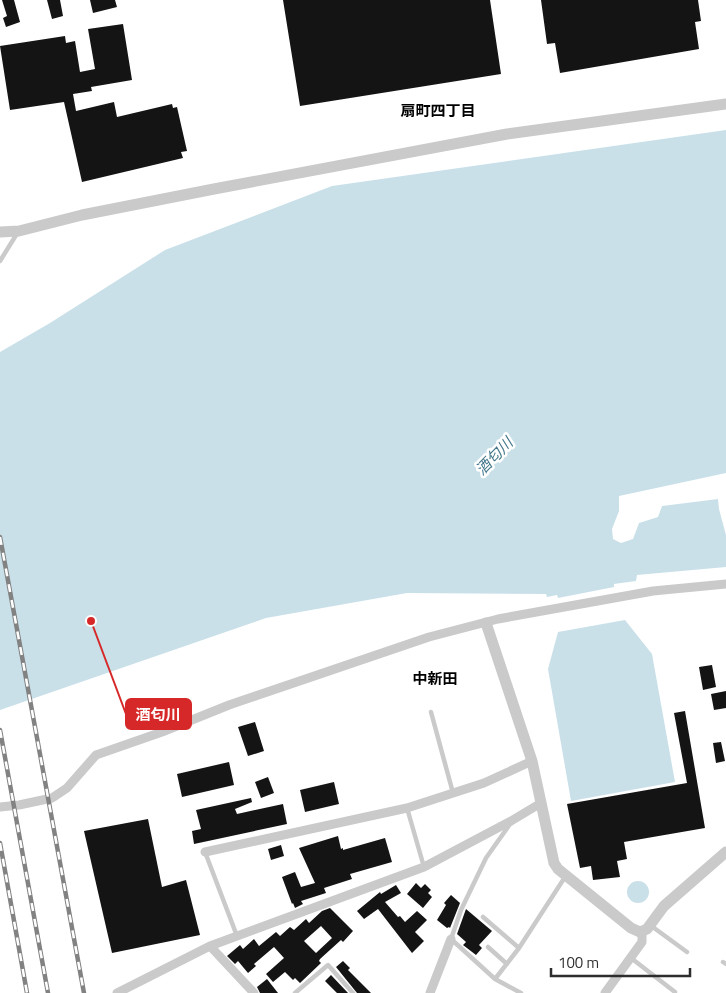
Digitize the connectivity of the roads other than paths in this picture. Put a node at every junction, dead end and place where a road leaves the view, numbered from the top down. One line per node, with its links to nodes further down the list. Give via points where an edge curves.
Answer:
1 (726, 104): 2 (street, via 506,134 82,215)
2 (19, 231): 3 (street); 4 (lane)
3 (0, 232)
4 (0, 261)
5 (726, 584): 6 (street, via 653,591)
6 (486, 623): 8 (street); 11 (street, via 429,637 229,705 96,756 67,788 52,798)
7 (431, 712): 9 (lane)
8 (532, 760): 9 (street); 10 (street)
9 (453, 794): 12 (street)
10 (541, 803): 13 (street); 17 (street, via 554,863)
11 (0, 807)
12 (407, 808): 14 (street); 16 (lane)
13 (511, 821): 16 (street); 21 (lane, via 486,858)
14 (205, 852): 20 (lane)
15 (726, 852): 19 (street, via 664,906)
16 (424, 867): 20 (street)
17 (566, 876): 19 (street, via 631,928); 24 (lane)
18 (482, 917): 24 (lane)
19 (646, 928): 25 (lane); 26 (street, via 642,942)
20 (237, 936): 22 (street)
21 (451, 939): 28 (lane); 34 (street)
22 (210, 946): 30 (street); 31 (street)
23 (488, 947): 27 (lane)
24 (520, 948): 27 (lane)
25 (687, 952)
26 (631, 958): 29 (lane); 36 (street)
27 (507, 964): 28 (lane)
28 (495, 979): 35 (lane)
29 (675, 992)
30 (116, 993)
31 (254, 993)
32 (295, 993): 33 (lane, via 328,965)
33 (353, 993)
34 (430, 993)
35 (521, 993)
36 (605, 993)

